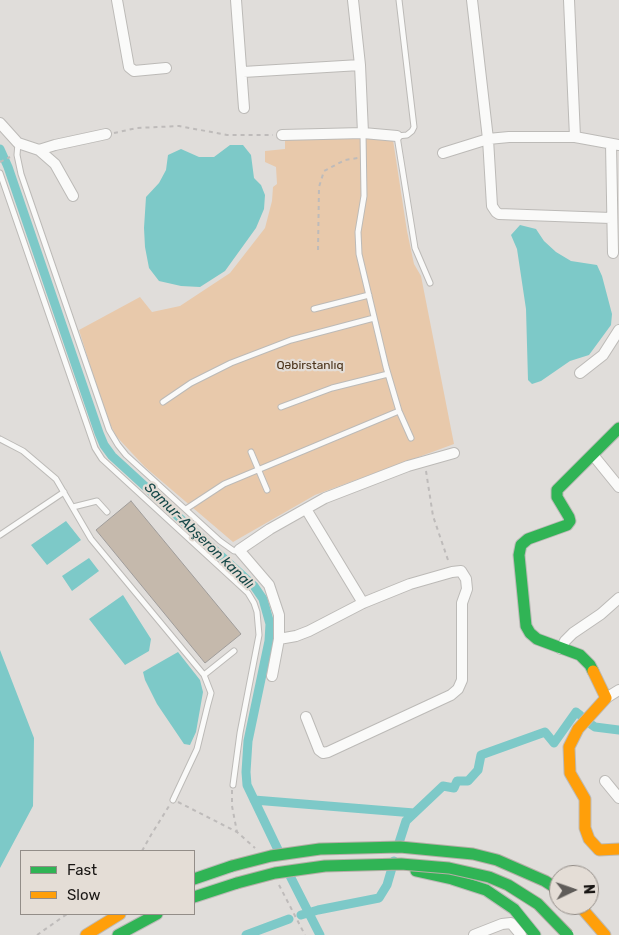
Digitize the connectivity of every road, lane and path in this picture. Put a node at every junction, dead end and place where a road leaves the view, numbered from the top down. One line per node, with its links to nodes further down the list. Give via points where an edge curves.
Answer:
1 (117, 0): 8 (street, via 129,67 134,71)
2 (236, 0): 9 (street)
3 (353, 0): 7 (street)
4 (399, 0): 15 (lane, via 414,127 407,135)
5 (472, 0): 17 (street)
6 (569, 0): 16 (street)
7 (360, 65): 9 (street); 12 (street)
8 (166, 68)
9 (243, 72): 10 (street)
10 (244, 108)
11 (0, 122): 18 (street)
12 (363, 133): 14 (street); 15 (street); 23 (lane)
13 (106, 134): 14 (path, via 137,128 179,126 226,135); 20 (street)
14 (282, 134)
15 (397, 136): 30 (lane, via 415,248)
16 (575, 137): 17 (street); 19 (street)
17 (488, 139): 21 (street); 27 (street, via 492,206 496,212)
18 (18, 143): 20 (street); 22 (lane)
19 (615, 145): 27 (street)
20 (39, 150): 26 (street, via 55,164)
21 (443, 153)
22 (17, 154): 24 (path); 52 (lane, via 21,174 109,430 126,455)
23 (362, 157): 28 (path, via 345,160 324,171 319,187); 31 (lane, via 364,196 358,232 359,254)
24 (0, 162)
25 (0, 173): 69 (lane, via 95,448 102,459 248,593 254,603 259,635)
26 (73, 196)
27 (611, 218): 29 (street)
28 (318, 250)
29 (613, 253)
30 (430, 283)
31 (369, 295): 32 (lane); 33 (lane)
32 (314, 309)
33 (374, 318): 36 (lane); 37 (lane, via 291,340 240,360 191,383)
34 (619, 330): 35 (street, via 603,355)
35 (580, 373)
36 (388, 374): 38 (lane, via 332,388); 39 (lane)
37 (163, 402)
38 (281, 407)
39 (399, 412): 41 (lane); 47 (lane)
40 (619, 428): 45 (main road)
41 (411, 438)
42 (0, 439): 50 (lane, via 23,451 45,469)
43 (251, 452): 47 (lane)
44 (454, 453): 46 (street)
45 (593, 455): 48 (street); 61 (main road, via 557,490 557,497 570,521 528,539 521,545 519,556 526,626 537,639)
46 (425, 461): 53 (street, via 325,498); 57 (path, via 433,516)
47 (258, 471): 49 (lane); 52 (lane, via 224,484)
48 (619, 487)
49 (267, 490)
50 (64, 492): 51 (lane); 55 (lane)
51 (73, 507): 54 (lane, via 97,500); 63 (lane, via 91,539)
52 (186, 509): 56 (lane, via 228,548)
53 (306, 509): 56 (street); 59 (street)
54 (107, 512)
55 (0, 535)
56 (239, 550): 60 (street, via 269,585 279,615)
57 (452, 572): 59 (street); 67 (street, via 464,574 468,583 462,603 462,680 451,696 323,753)
58 (619, 598): 61 (street, via 573,633)
59 (363, 603): 60 (street, via 309,631)
60 (279, 639): 64 (street)
61 (561, 649): 66 (main road, via 580,656 590,665)
62 (234, 651): 63 (lane)
63 (204, 675): 71 (lane, via 211,693 197,749)
64 (272, 676)
65 (619, 690): 66 (street)
66 (606, 698): 73 (main road, via 578,730 570,746 570,773 585,800 585,828 589,839 599,850)
67 (306, 717)
68 (605, 782): 70 (street)
69 (233, 785): 72 (path, via 232,806)
70 (619, 798)
71 (173, 800): 74 (path)
72 (237, 832)
73 (619, 849)
74 (143, 850)
75 (366, 864): 78 (main road, bridge, via 275,873); 88 (main road, bridge, via 452,879 486,890 514,909); 89 (main road, bridge, via 432,866 489,877 538,904)
76 (195, 879): 77 (main road, bridge, via 271,856 320,849 400,847 473,854 497,860)
77 (549, 884)
78 (195, 897)
79 (66, 915): 83 (path)
80 (118, 915): 84 (main road)
81 (155, 915): 85 (main road)
82 (588, 915): 90 (main road)
83 (37, 935)
84 (86, 935)
85 (118, 935)
86 (474, 935): 87 (street, via 502,924 511,924)
87 (520, 935)
88 (536, 935)
89 (568, 935)
90 (605, 935)

